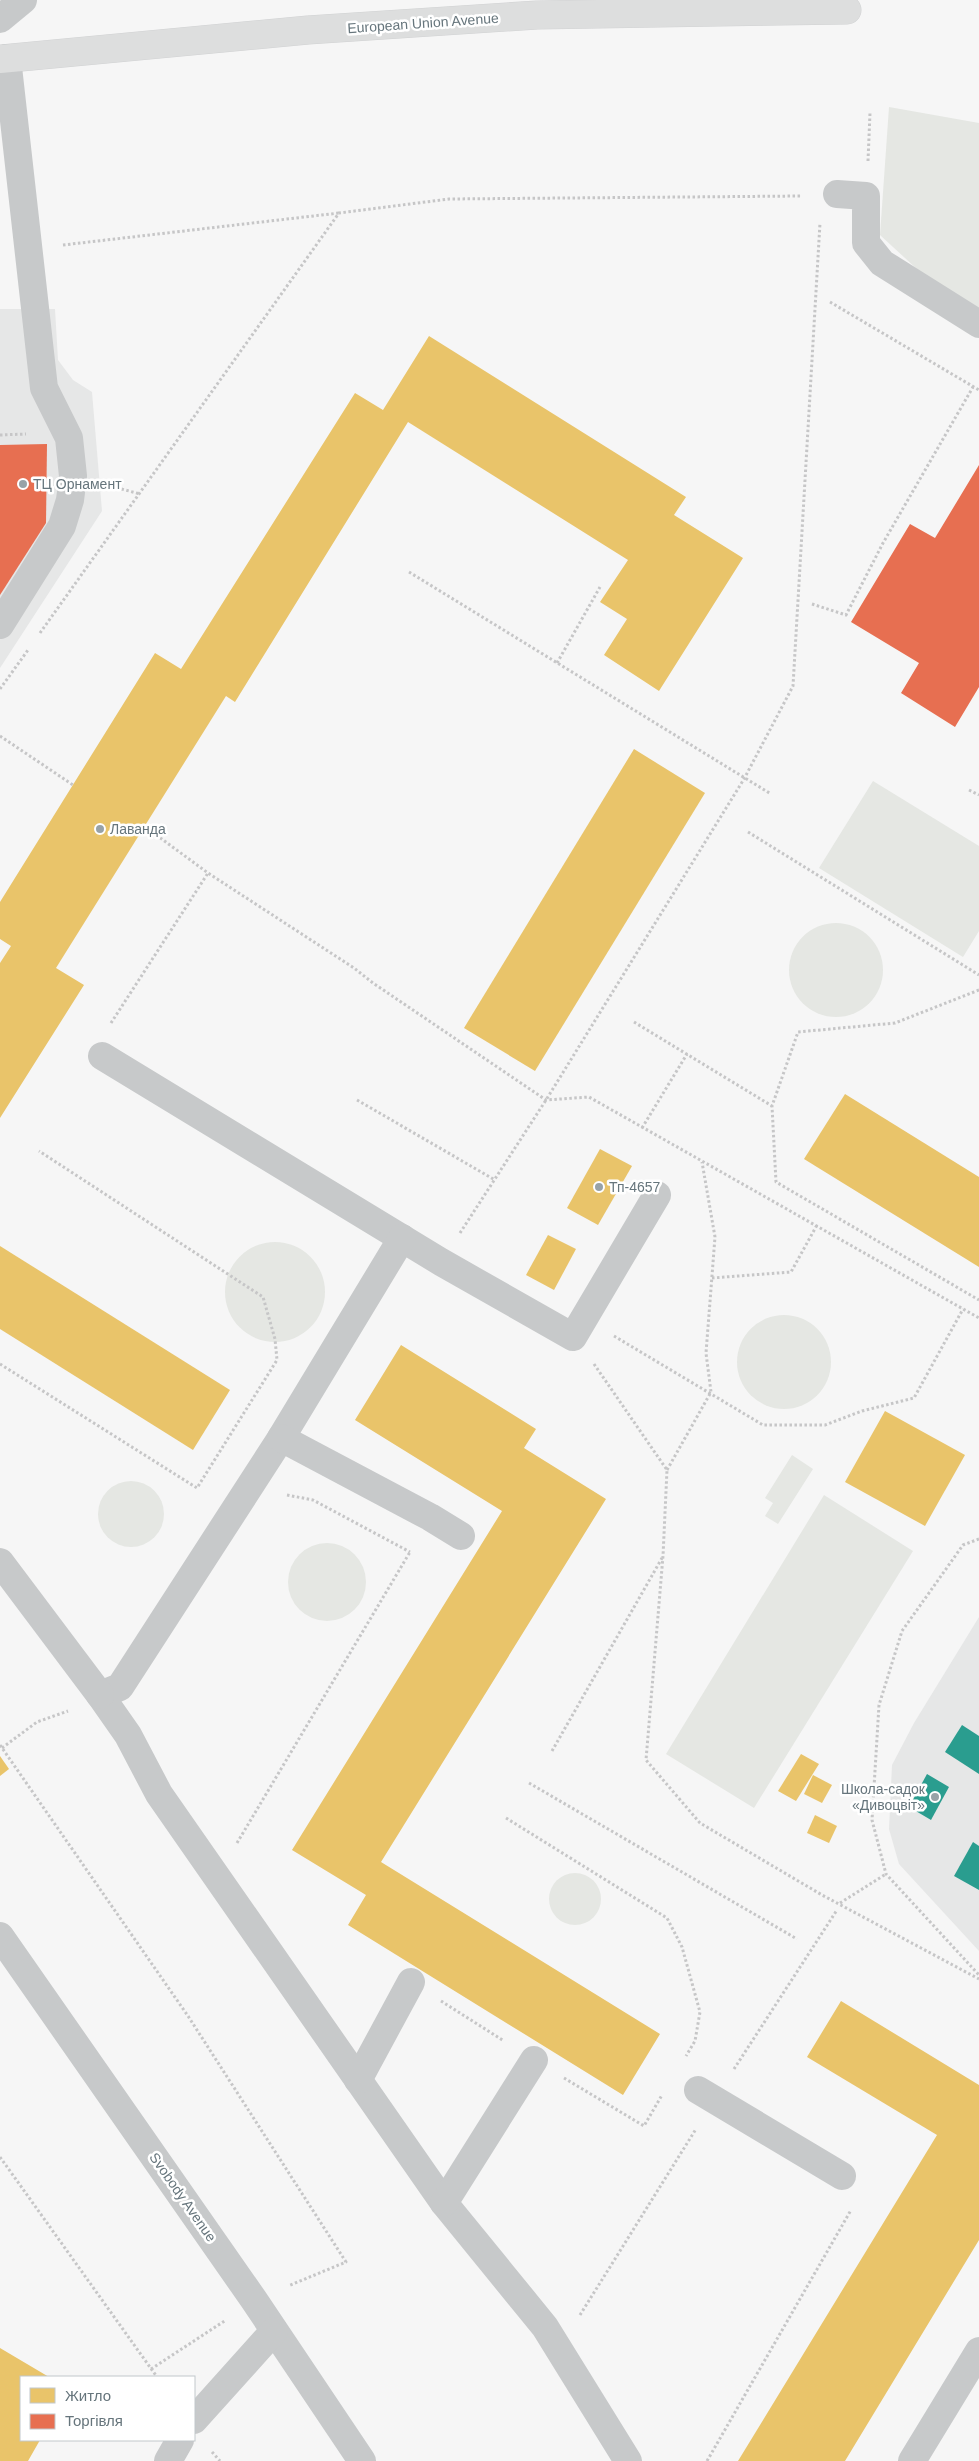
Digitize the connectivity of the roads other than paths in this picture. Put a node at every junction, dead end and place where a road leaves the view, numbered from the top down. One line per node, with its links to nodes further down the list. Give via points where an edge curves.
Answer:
1 (23, 0): 3 (street)
2 (847, 10): 4 (main road, European Union Avenue, via 537,15 308,30)
3 (0, 19)
4 (4, 59): 7 (street, via 44,388 69,438 73,476 62,526)
5 (829, 195): 6 (street, via 866,196 866,242 882,263)
6 (979, 324)
7 (0, 625)
8 (102, 1056): 10 (street)
9 (657, 1195): 10 (street, via 578,1328 441,1262)
10 (402, 1238): 11 (street)
11 (281, 1438): 12 (street); 14 (street, via 120,1686)
12 (461, 1536)
13 (0, 1562): 14 (street)
14 (100, 1696): 18 (street, via 128,1735 159,1794)
15 (0, 1936): 22 (street, Svobody Avenue)
16 (411, 1982): 18 (street)
17 (534, 2060): 21 (street)
18 (358, 2080): 21 (street)
19 (698, 2090): 20 (street)
20 (842, 2176)
21 (444, 2203): 28 (street, via 545,2327)
22 (274, 2331): 24 (street); 27 (street, Svobody Avenue)
23 (979, 2351): 29 (street)
24 (195, 2419)
25 (179, 2441): 26 (street)
26 (168, 2461)
27 (362, 2461)
28 (628, 2461)
29 (912, 2461)

